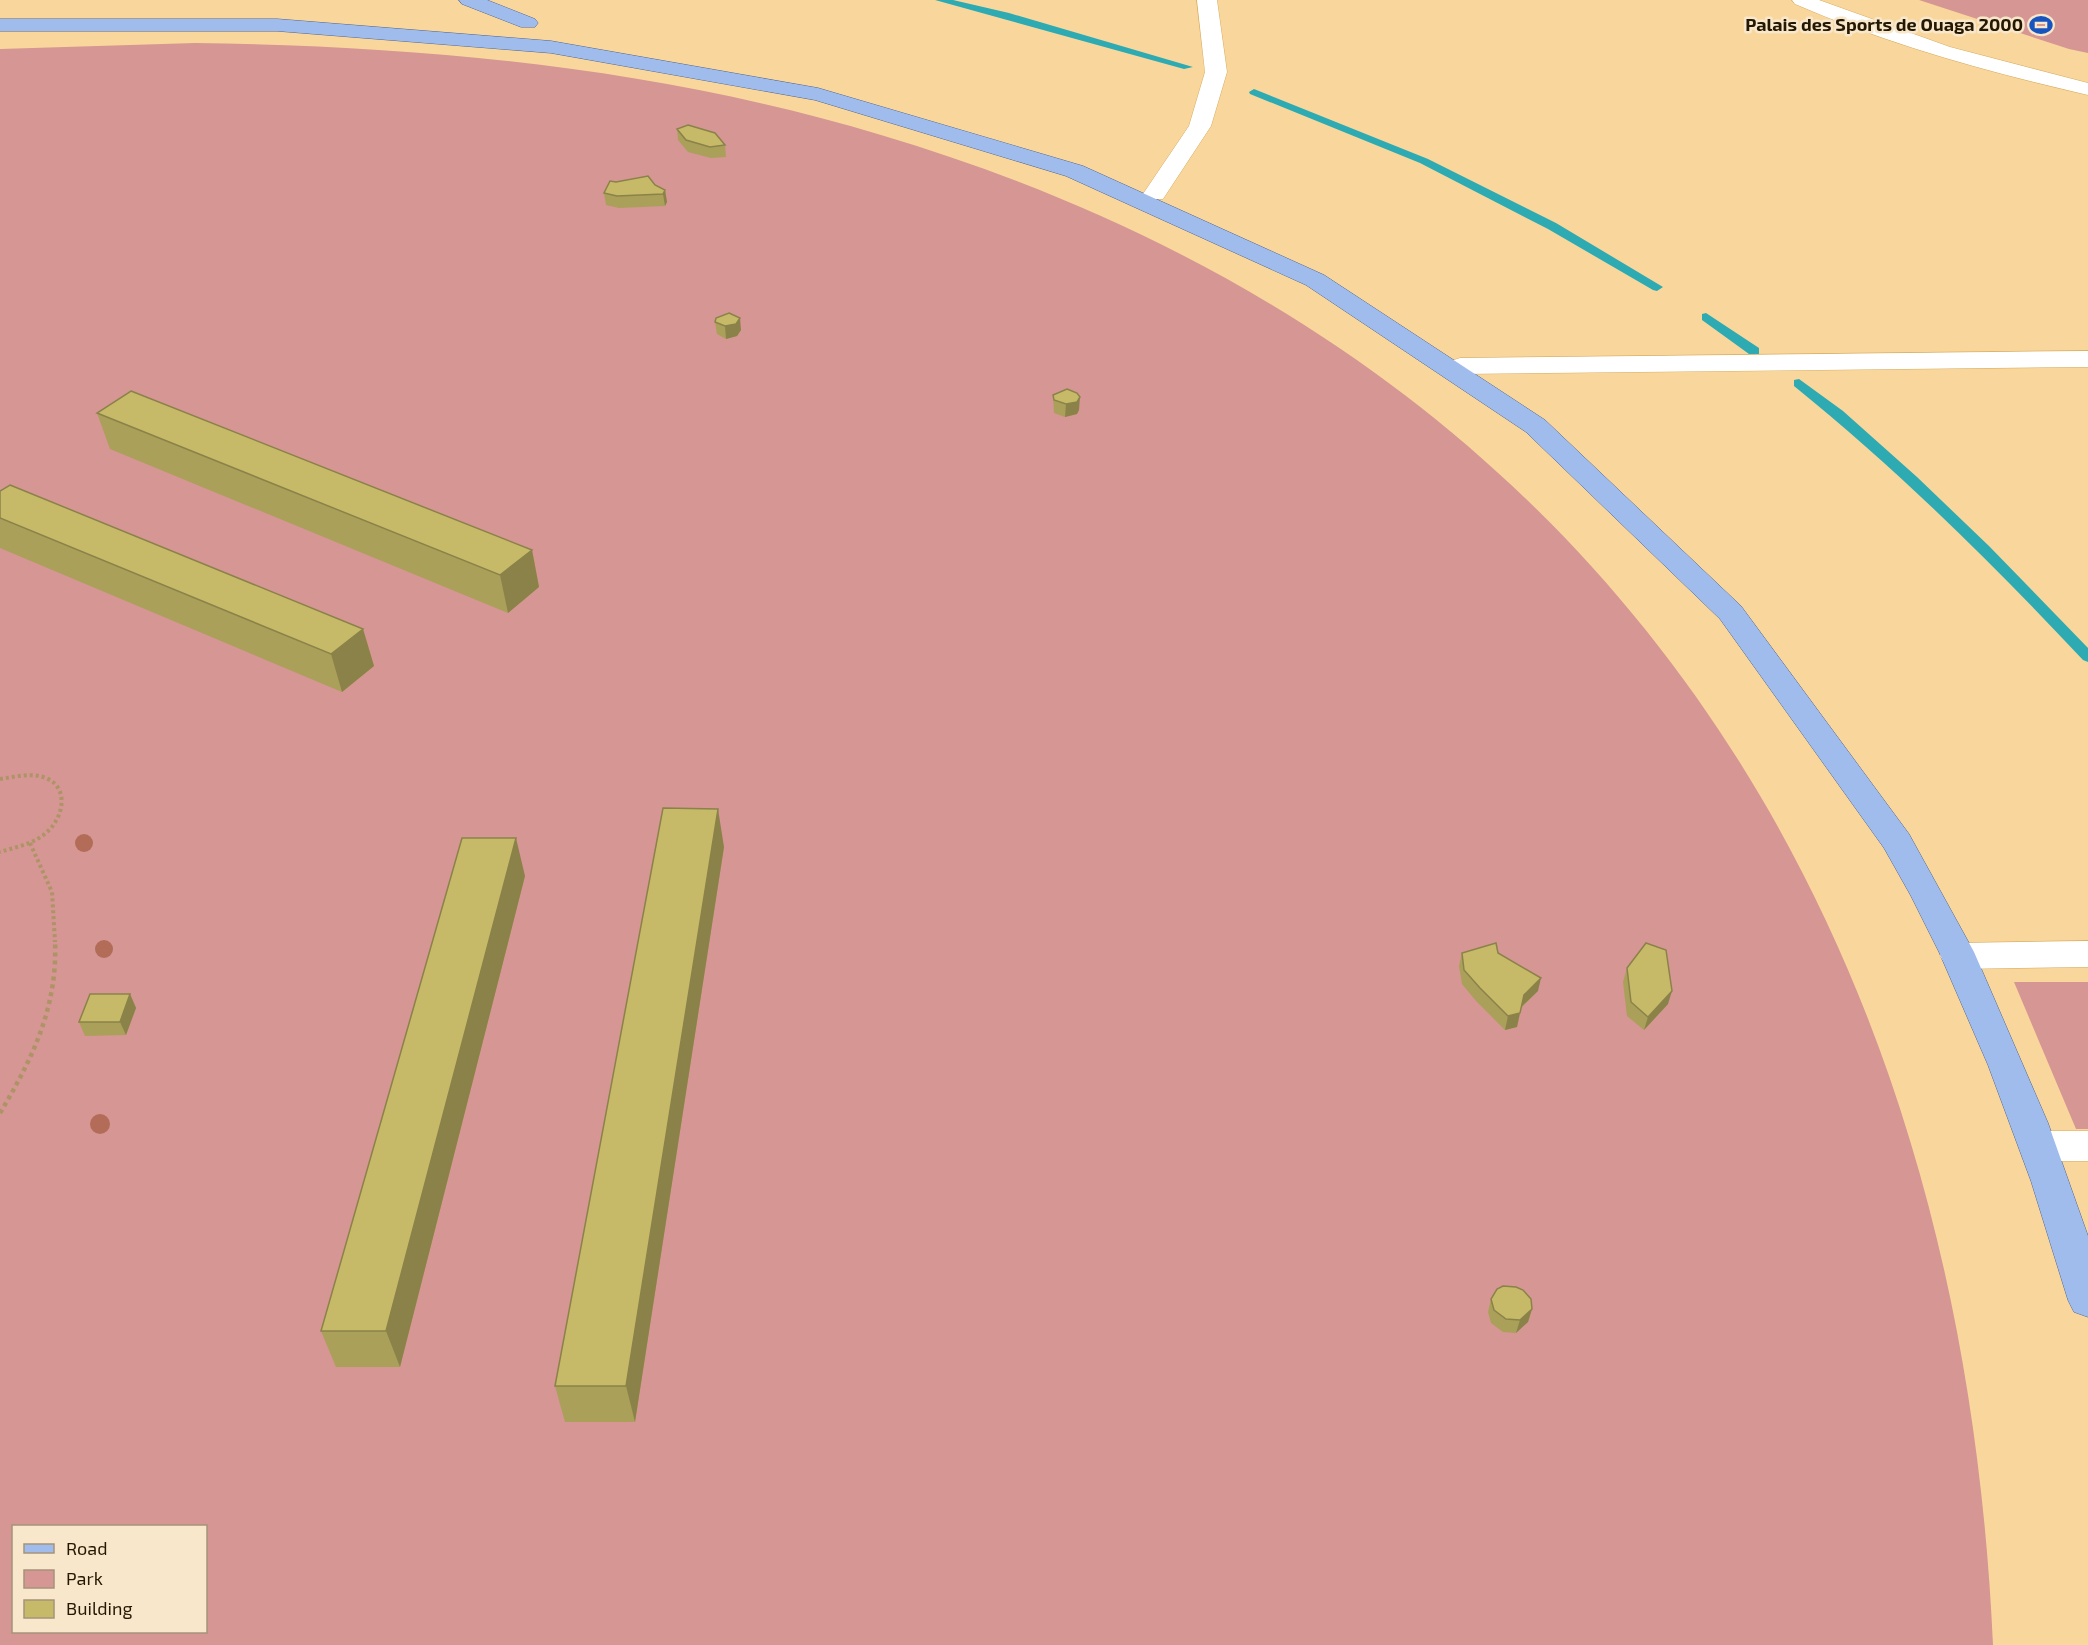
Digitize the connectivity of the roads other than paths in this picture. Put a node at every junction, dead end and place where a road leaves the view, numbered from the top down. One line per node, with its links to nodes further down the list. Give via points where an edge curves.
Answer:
1 (469, 0): 5 (main road)
2 (1207, 0): 7 (street, via 1216,72 1200,126)
3 (1802, 0): 6 (street, via 1929,46)
4 (0, 25): 5 (main road, via 169,18 312,20)
5 (569, 39): 7 (main road, via 709,61 868,96 992,132)
6 (2088, 89)
7 (1155, 194): 9 (main road, via 1310,271)
8 (2088, 359): 9 (street)
9 (1460, 366): 11 (main road, via 1538,425 1614,491 1689,565 1761,647 1830,739 1902,850)
10 (2088, 954): 11 (street)
11 (1958, 956): 12 (main road)
12 (2039, 1146): 13 (street); 14 (main road)
13 (2088, 1146)
14 (2088, 1300)

